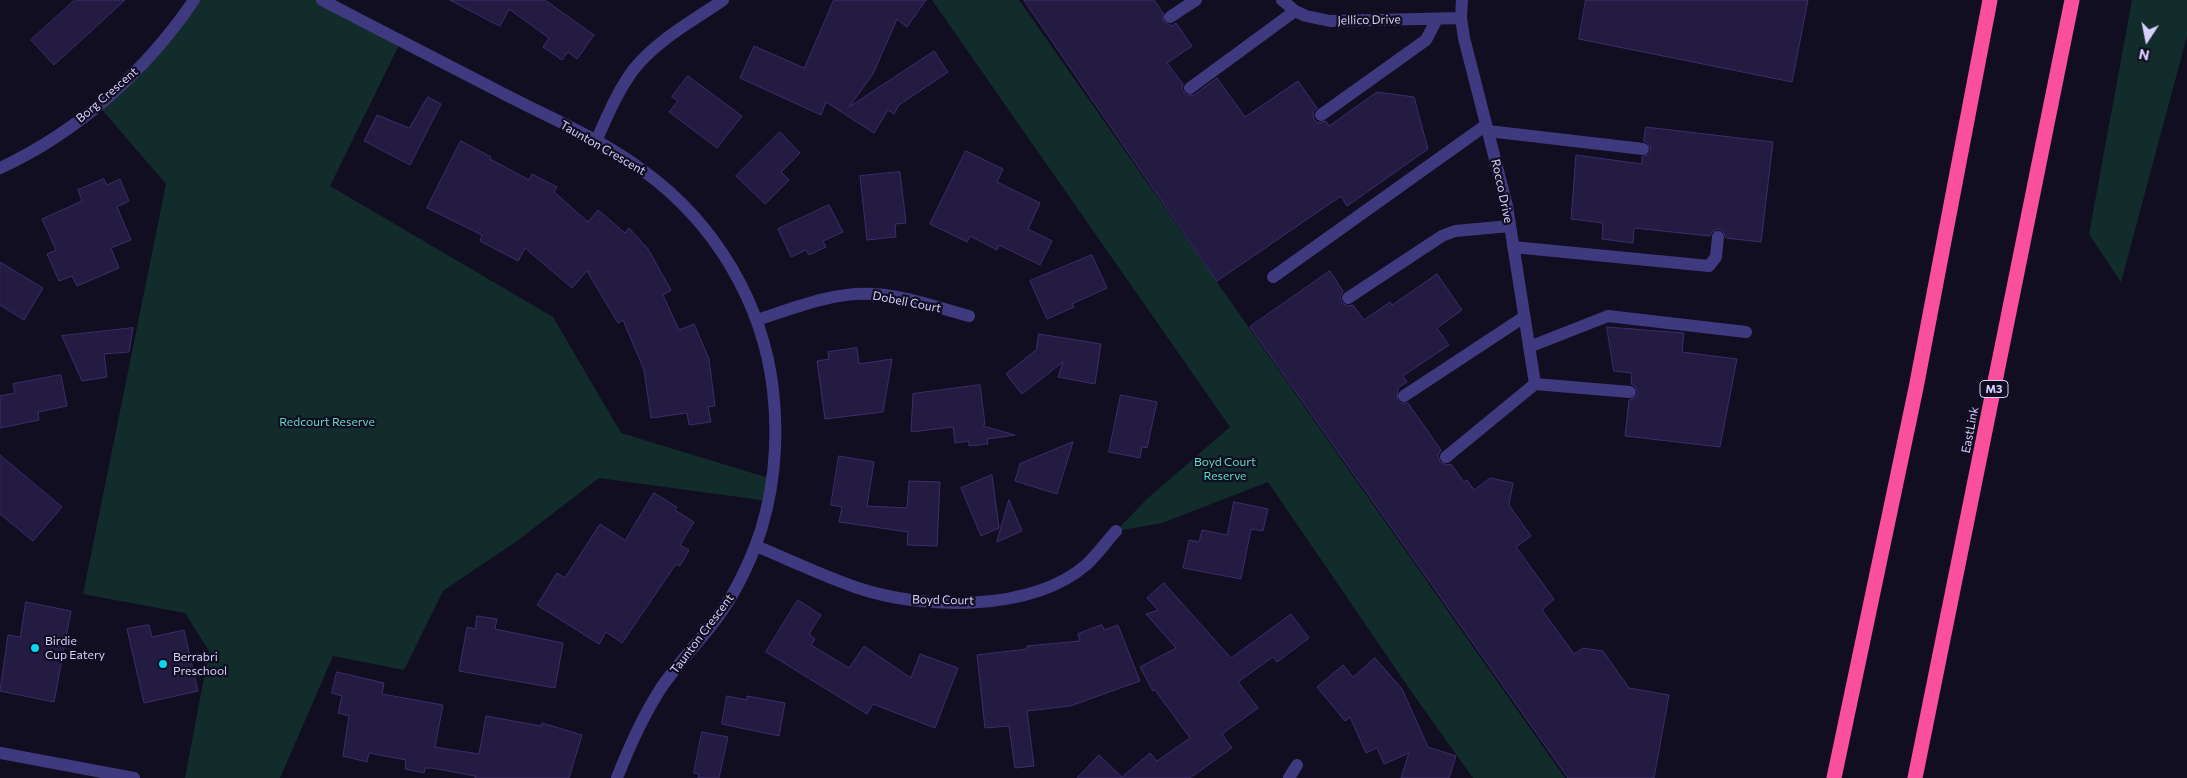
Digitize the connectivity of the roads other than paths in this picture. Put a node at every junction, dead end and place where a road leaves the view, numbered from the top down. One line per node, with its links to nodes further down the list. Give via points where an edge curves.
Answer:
1 (194, 0): 18 (street, Borg Crescent, via 150,56 98,106 47,142)
2 (322, 0): 16 (street, Taunton Crescent)
3 (723, 0): 16 (street, via 662,42 642,60 627,80)
4 (1196, 0): 10 (street)
5 (1282, 0): 9 (street, Jellico Drive)
6 (1462, 0): 11 (street, Rocco Drive)
7 (1990, 0): 40 (highway, via 1916,388)
8 (2072, 0): 41 (highway, EastLink / M3)
9 (1295, 11): 12 (street, Jellico Drive, via 1330,21); 13 (street)
10 (1170, 17)
11 (1461, 18): 12 (street, Jellico Drive); 15 (street, Rocco Drive)
12 (1437, 19): 14 (street, via 1426,40)
13 (1190, 88)
14 (1321, 114)
15 (1487, 128): 17 (street); 19 (street, Rocco Drive); 22 (street)
16 (596, 141): 26 (street, Taunton Crescent, via 645,172 696,218 730,264)
17 (1643, 149)
18 (0, 168)
19 (1510, 226): 21 (street, Rocco Drive); 23 (street, via 1454,231 1442,236)
20 (1718, 237): 21 (street, via 1716,257 1709,266)
21 (1513, 247): 25 (street, Rocco Drive)
22 (1272, 277)
23 (1348, 298)
24 (969, 316): 26 (street, Dobell Court, via 903,298 866,294 827,298)
25 (1524, 316): 28 (street, Rocco Drive); 31 (street)
26 (757, 320): 34 (street, Taunton Crescent, via 771,372 776,439 771,485)
27 (1746, 332): 28 (street, via 1608,316)
28 (1529, 347): 29 (street, Rocco Drive)
29 (1535, 384): 30 (street); 32 (street)
30 (1630, 392)
31 (1404, 396)
32 (1446, 457)
33 (1116, 531): 34 (street, Boyd Court, via 1086,565 1053,585 1011,597 974,601 924,601 880,594)
34 (756, 546): 38 (street, Taunton Crescent, via 728,603 662,686)
35 (0, 753): 37 (street)
36 (1297, 765): 39 (street)
37 (134, 778)
38 (617, 778)
39 (1289, 778)
40 (1834, 778)
41 (1915, 778)

